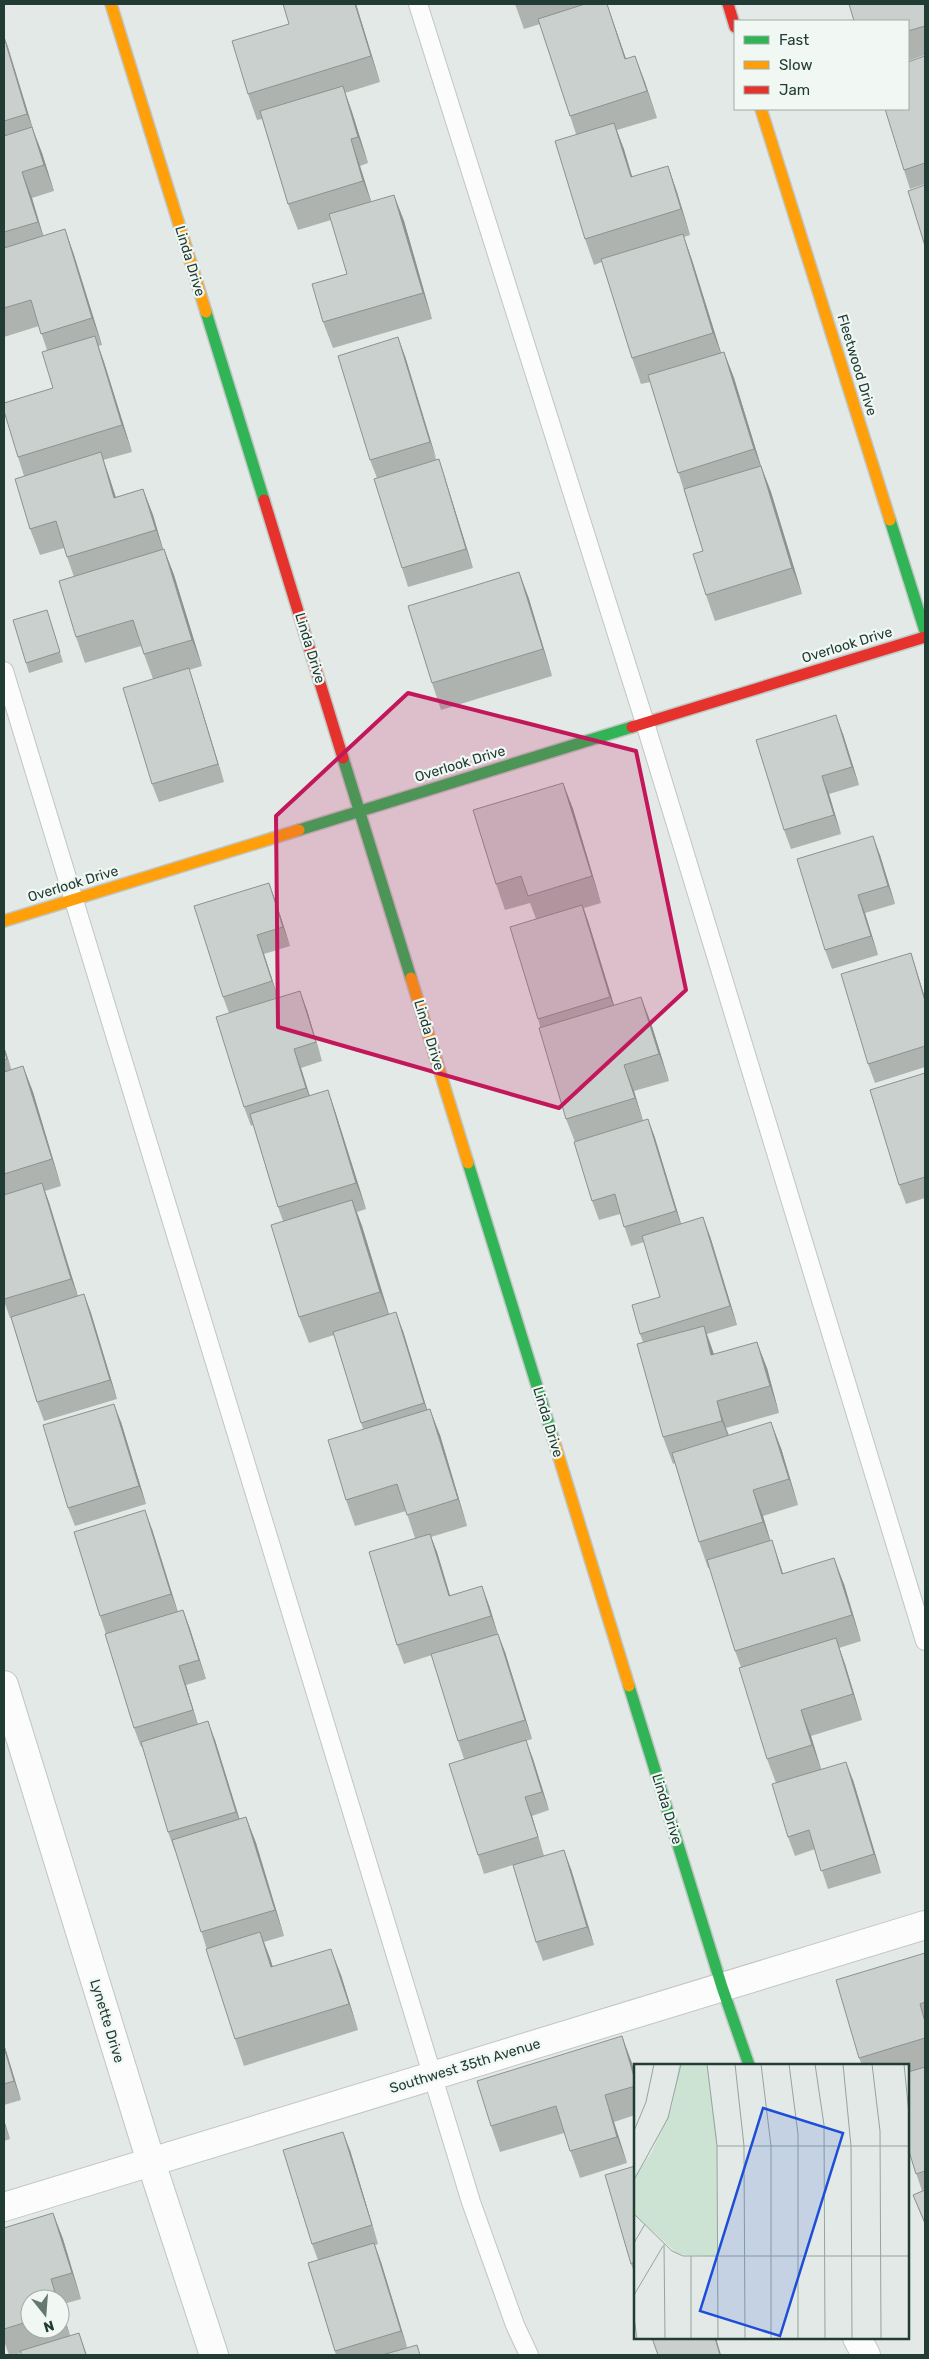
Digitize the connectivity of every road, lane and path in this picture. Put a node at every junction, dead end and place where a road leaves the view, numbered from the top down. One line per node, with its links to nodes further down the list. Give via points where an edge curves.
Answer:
1 (111, 4): 10 (street, Linda Drive)
2 (418, 4): 9 (lane)
3 (728, 4): 4 (street)
4 (734, 24)
5 (761, 110): 6 (street, Fleetwood Drive)
6 (925, 631)
7 (925, 637): 9 (street, Overlook Drive)
8 (4, 671): 11 (lane)
9 (645, 723): 10 (street, Overlook Drive); 13 (lane)
10 (360, 811): 11 (street, Overlook Drive); 16 (street, Linda Drive)
11 (75, 899): 12 (street, Overlook Drive); 18 (lane)
12 (4, 921)
13 (925, 1640)
14 (4, 1685): 19 (street, Lynette Drive)
15 (925, 1925): 16 (street, Southwest 35th Avenue)
16 (722, 1987): 17 (street, Linda Drive); 18 (street, Southwest 35th Avenue)
17 (749, 2064)
18 (432, 2076): 19 (street, Southwest 35th Avenue); 23 (lane, via 471,2202 516,2326)
19 (151, 2162): 20 (street, Southwest 35th Avenue); 22 (street, Lynette Drive)
20 (4, 2207)
21 (858, 2339): 24 (street)
22 (214, 2355)
23 (530, 2355)
24 (866, 2355)

